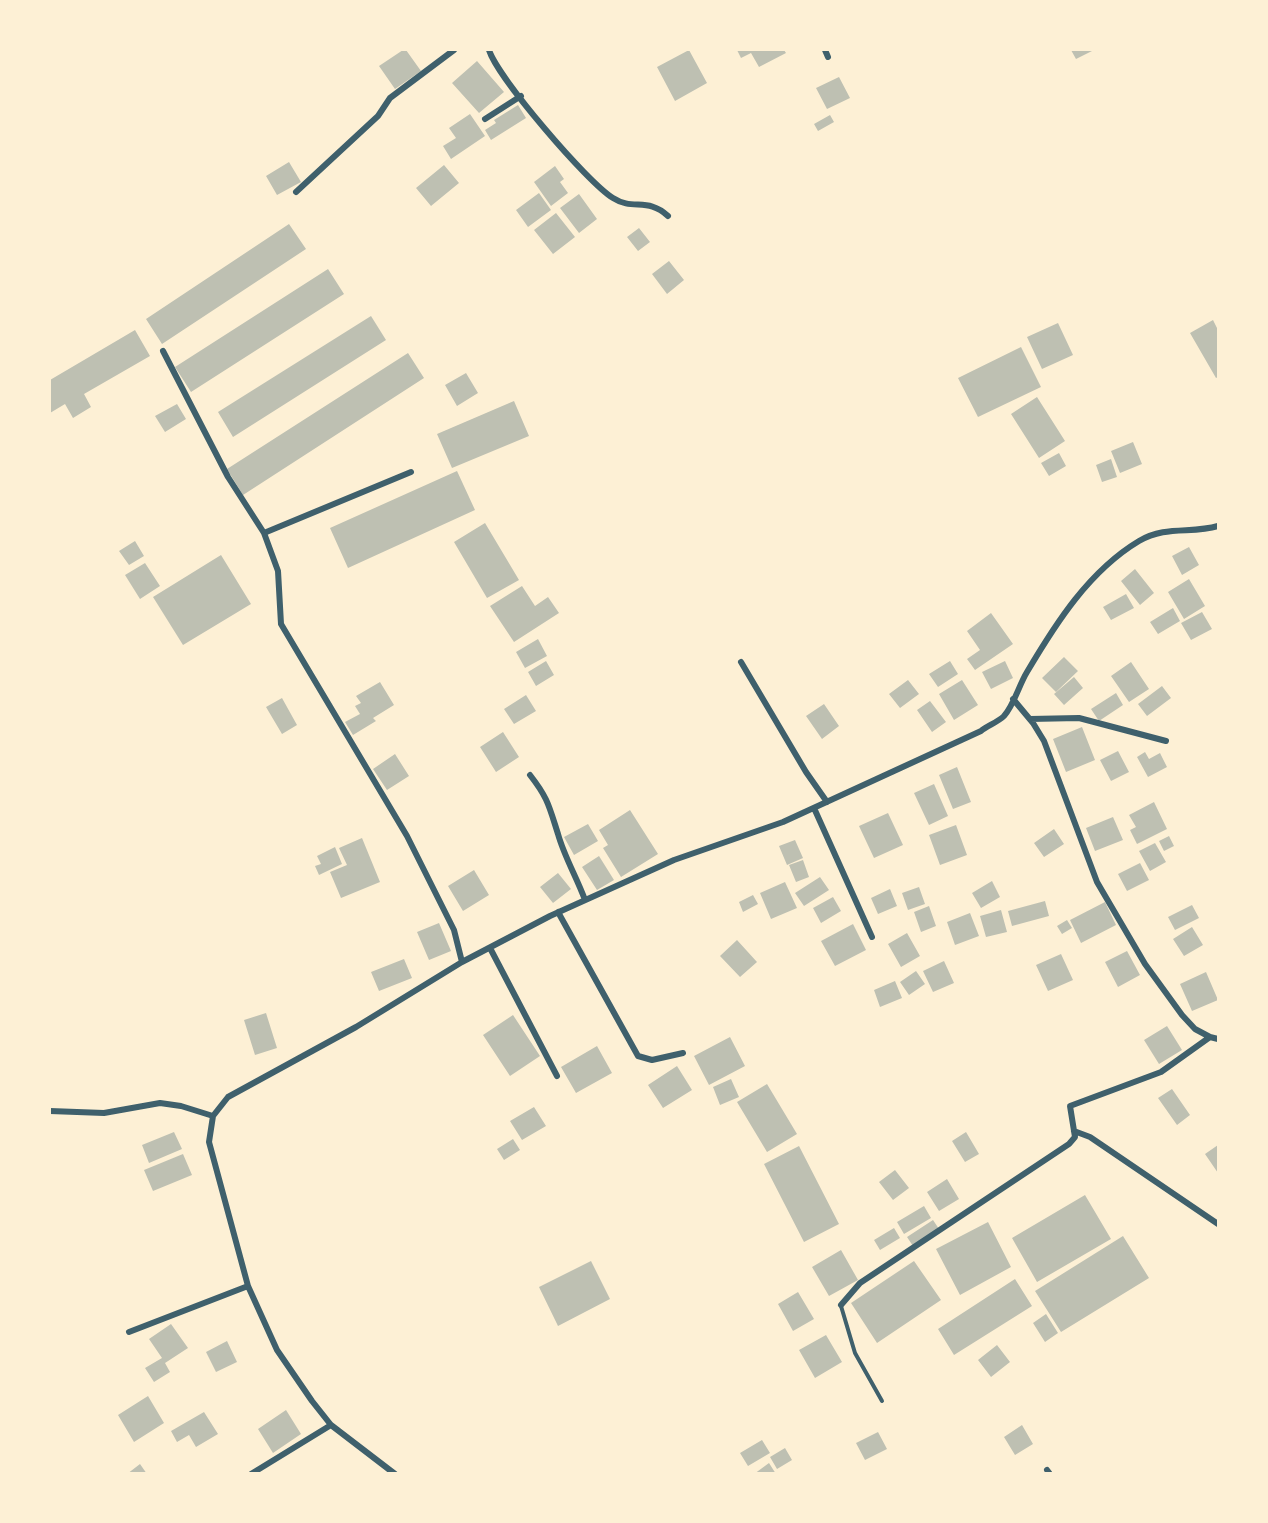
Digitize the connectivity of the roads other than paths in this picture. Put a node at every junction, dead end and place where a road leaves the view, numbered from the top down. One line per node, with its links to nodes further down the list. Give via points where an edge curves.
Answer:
1 (454, 50): 7 (street, via 390,98 378,116)
2 (489, 50): 5 (street, via 497,68)
3 (825, 50): 4 (street)
4 (828, 57)
5 (521, 96): 6 (street); 8 (street, via 612,198 625,204 658,207)
6 (485, 119)
7 (296, 192)
8 (668, 216)
9 (163, 351): 12 (street, via 228,477)
10 (411, 472): 12 (street)
11 (1218, 525): 14 (street, via 1209,529 1165,530 1114,559 1078,594)
12 (264, 533): 24 (street, via 278,571 281,624 407,836 454,930)
13 (741, 662): 18 (street)
14 (1012, 699): 15 (street); 18 (street, via 1004,716 981,730)
15 (1029, 719): 16 (street, via 1079,718); 25 (street, via 1044,741 1097,882 1145,964 1182,1015)
16 (1166, 741)
17 (530, 775): 20 (street, via 546,795)
18 (827, 802): 19 (street)
19 (814, 808): 20 (street, via 674,860); 22 (street)
20 (585, 900): 21 (street)
21 (558, 912): 23 (street); 27 (street, via 638,1056 652,1060)
22 (872, 937)
23 (490, 948): 24 (street); 28 (street)
24 (462, 962): 30 (street, via 356,1027 228,1097)
25 (1210, 1037): 26 (street); 31 (street, via 1161,1072 1070,1106)
26 (1218, 1039)
27 (683, 1053)
28 (557, 1076)
29 (50, 1111): 30 (street, via 104,1113 160,1103)
30 (213, 1116): 33 (street, via 209,1142)
31 (1074, 1131): 32 (street, via 1090,1137); 34 (street, via 1075,1137 1069,1144 860,1283)
32 (1218, 1224)
33 (249, 1286): 35 (street); 37 (street, via 277,1350)
34 (841, 1305): 36 (lane, via 855,1353)
35 (129, 1332)
36 (882, 1401)
37 (331, 1425): 38 (street); 39 (street)
38 (251, 1473)
39 (395, 1473)

